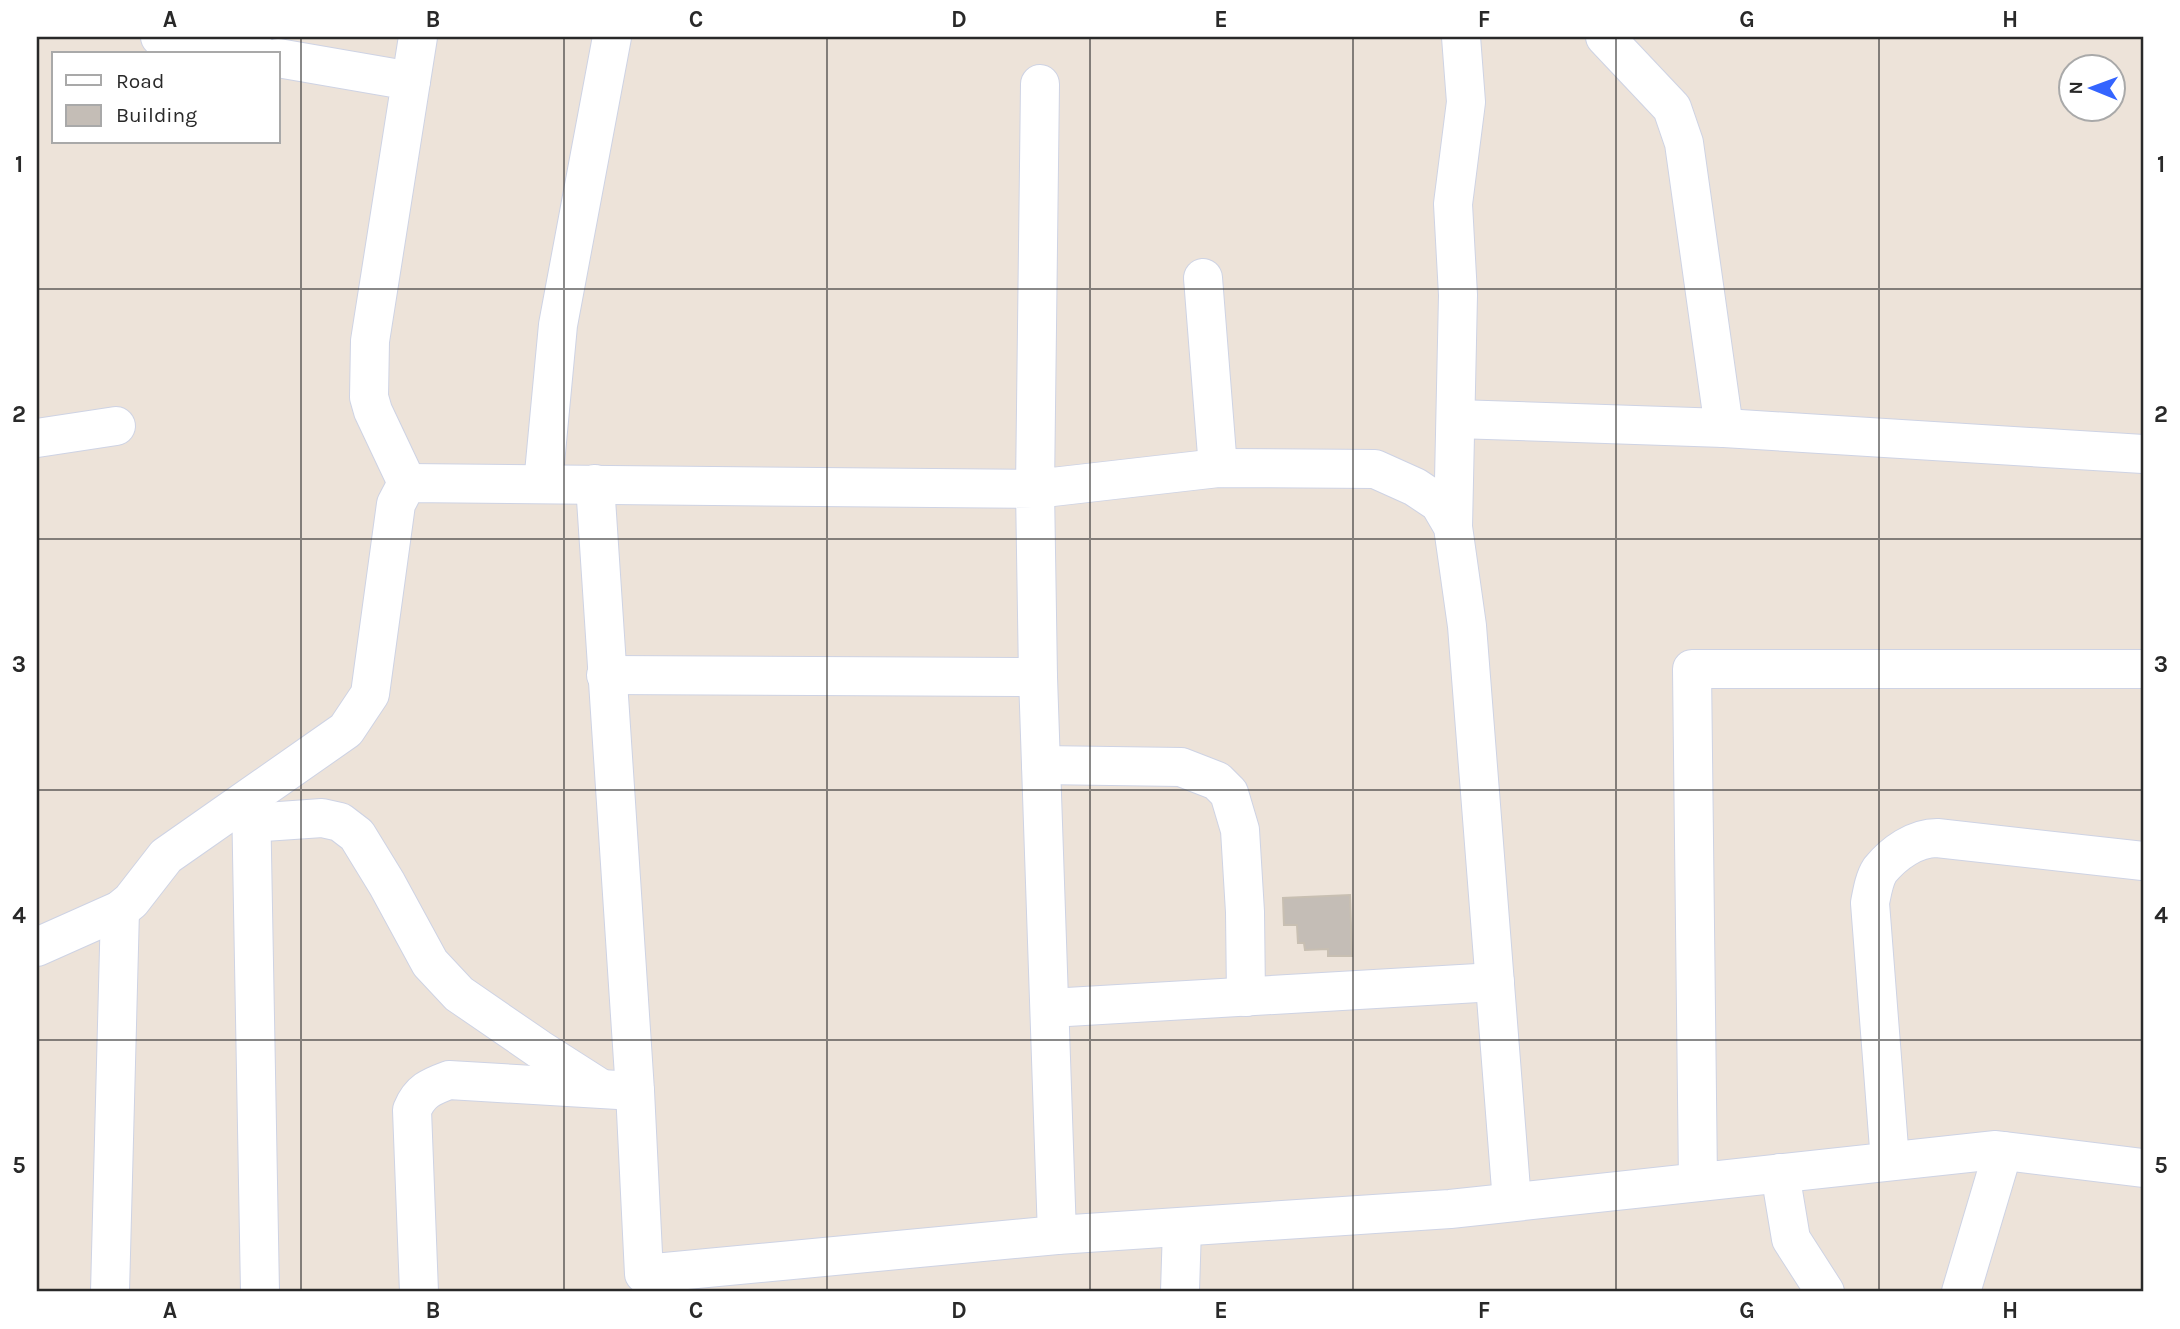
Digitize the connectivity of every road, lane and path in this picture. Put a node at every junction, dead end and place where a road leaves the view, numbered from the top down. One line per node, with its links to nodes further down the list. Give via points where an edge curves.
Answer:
1 (160, 37): 6 (street)
2 (418, 37): 8 (street)
3 (612, 37): 18 (street, via 558,325)
4 (1461, 37): 11 (street, via 1466,102 1453,204 1458,295)
5 (1605, 37): 13 (street, via 1672,108 1684,143)
6 (247, 52)
7 (280, 58): 8 (street)
8 (411, 81): 17 (street, via 370,341 369,397)
9 (1040, 84): 20 (street)
10 (1203, 278): 16 (street)
11 (1456, 419): 13 (street); 21 (street)
12 (116, 426): 14 (street)
13 (1724, 428): 15 (street)
14 (37, 438)
15 (2143, 454)
16 (1218, 468): 20 (street); 21 (street, via 1375,469 1439,503)
17 (407, 483): 18 (street); 26 (street, via 396,504 370,694 346,730)
18 (543, 484): 19 (street)
19 (594, 484): 20 (street); 23 (street)
20 (1035, 489): 24 (street)
21 (1453, 527): 30 (street, via 1467,626)
22 (2143, 669): 38 (street, via 1692,669)
23 (606, 675): 24 (street); 33 (street)
24 (1038, 677): 25 (street)
25 (1041, 765): 31 (street, via 1181,768 1217,780 1229,793 1240,830); 32 (street)
26 (251, 810): 28 (street, via 166,856); 33 (street, via 340,822 357,835 430,963 459,994 538,1049); 44 (street)
27 (2143, 861): 35 (street, via 1925,838 1879,872 1870,903)
28 (120, 910): 29 (street); 43 (street)
29 (37, 947)
30 (1495, 982): 31 (street); 39 (street)
31 (1246, 997): 32 (street)
32 (1050, 1008): 41 (street)
33 (619, 1090): 42 (street); 45 (street, via 449,1080 417,1098 412,1110)
34 (2003, 1151): 35 (street); 36 (street); 48 (street)
35 (1890, 1161): 37 (street)
36 (2143, 1168)
37 (1780, 1173): 38 (street); 47 (street, via 1791,1239)
38 (1699, 1182): 39 (street)
39 (1512, 1202): 40 (street)
40 (1182, 1227): 41 (street); 46 (street)
41 (1057, 1235): 42 (street)
42 (643, 1283)
43 (110, 1292)
44 (260, 1292)
45 (419, 1292)
46 (1180, 1292)
47 (1825, 1292)
48 (1961, 1292)

